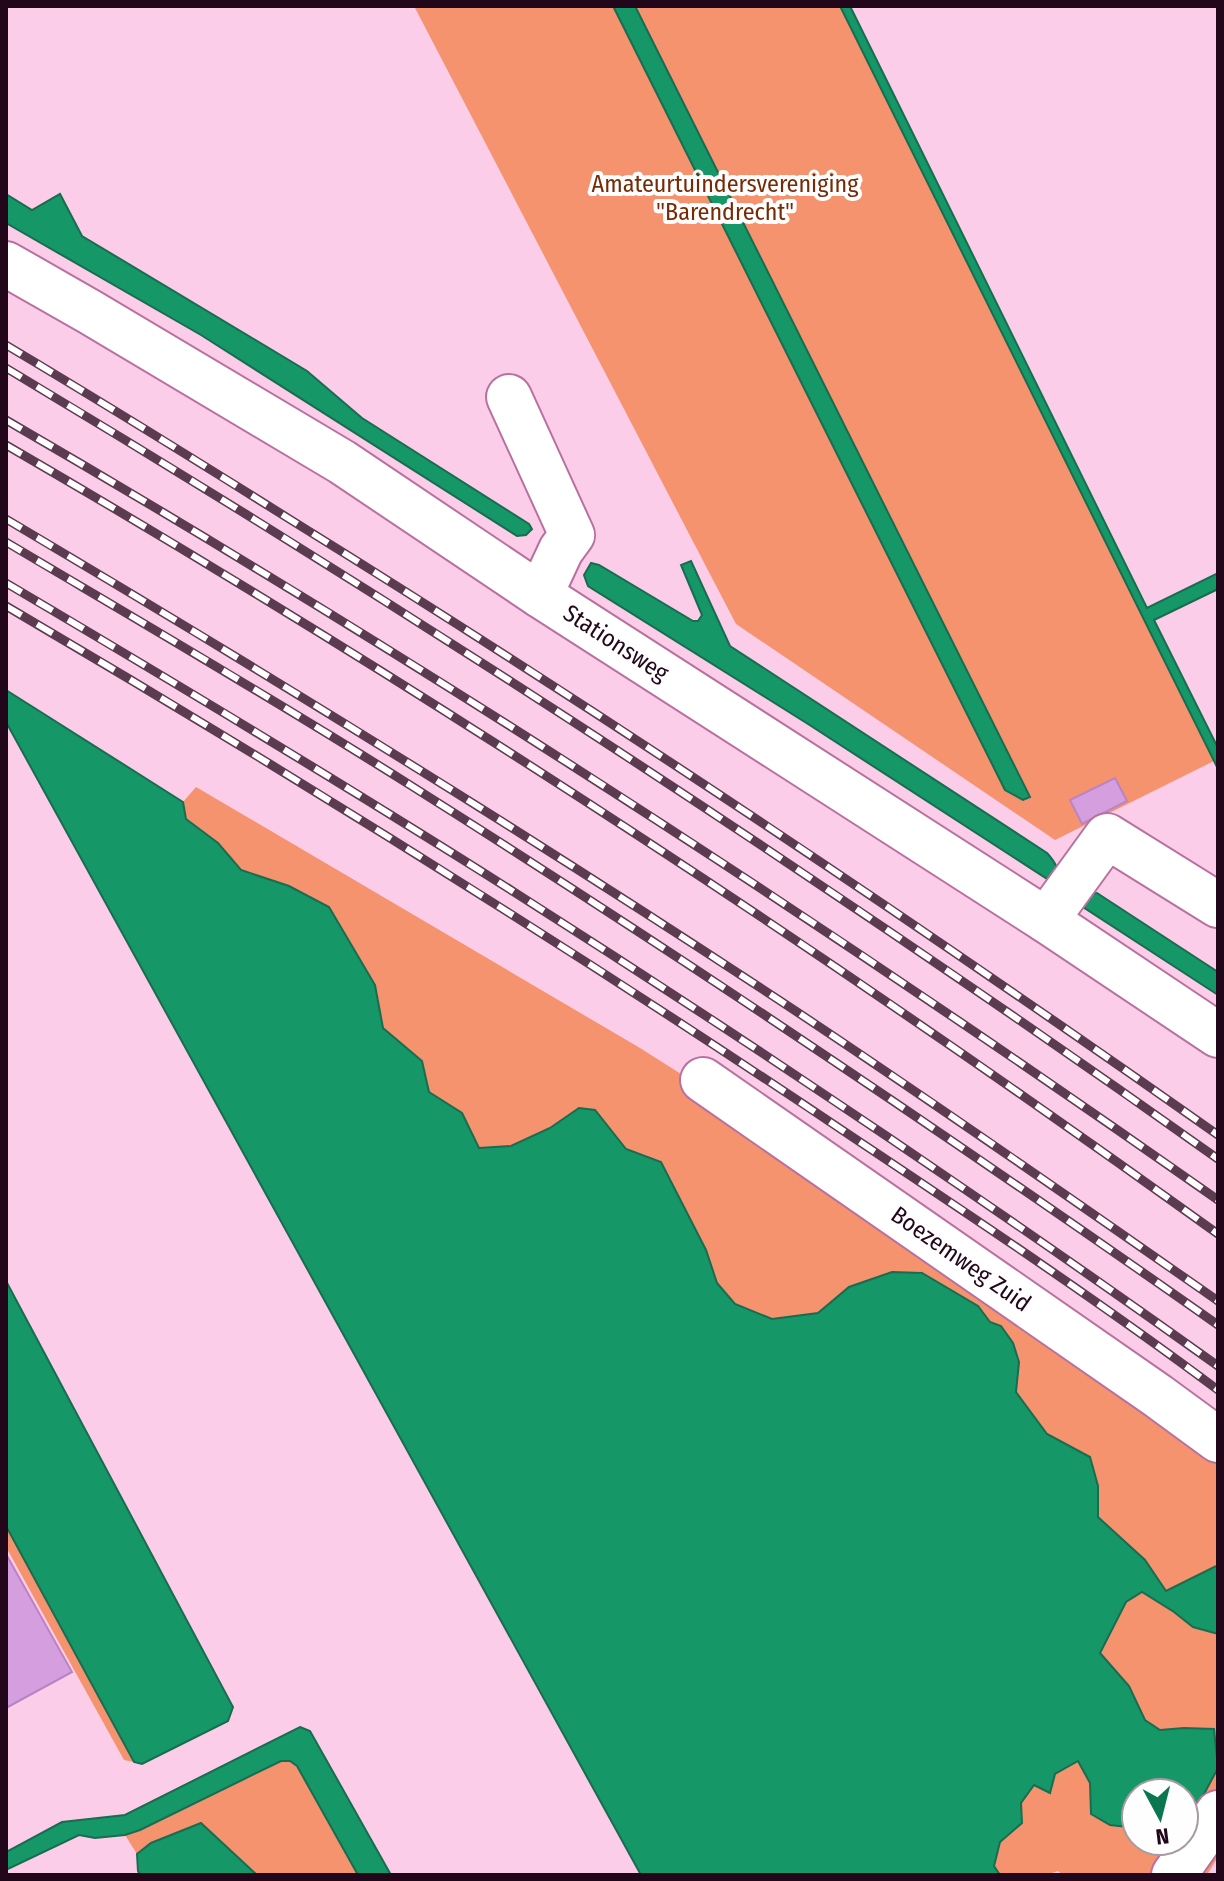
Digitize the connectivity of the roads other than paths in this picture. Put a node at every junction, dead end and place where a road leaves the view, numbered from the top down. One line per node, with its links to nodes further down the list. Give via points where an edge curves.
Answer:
1 (6, 264): 3 (street, Stationsweg, via 342,462)
2 (509, 397): 3 (street, via 572,535)
3 (540, 595): 5 (street, Stationsweg)
4 (1218, 905): 5 (street, via 1107,836)
5 (1046, 920): 6 (street, Stationsweg)
6 (1218, 1035)
7 (703, 1080): 8 (street, Boezemweg Zuid)
8 (1218, 1440)
9 (1218, 1813): 10 (street)
10 (1174, 1875)

